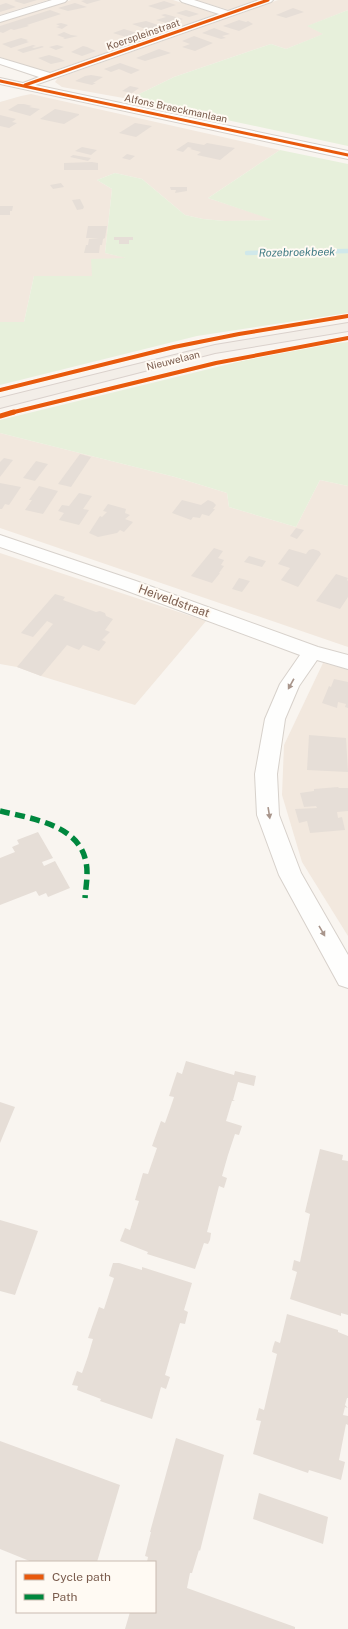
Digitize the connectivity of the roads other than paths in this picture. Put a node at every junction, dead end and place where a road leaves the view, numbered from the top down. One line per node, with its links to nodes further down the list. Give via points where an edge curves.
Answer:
1 (62, 0): 5 (street)
2 (185, 0): 4 (street)
3 (268, 0): 4 (street, Koerspleinstraat)
4 (229, 14): 7 (street, Koerspleinstraat)
5 (0, 19)
6 (0, 61): 7 (street)
7 (51, 77): 9 (street, Koerspleinstraat)
8 (0, 81): 9 (street, Alfons Braeckmanlaan)
9 (23, 86): 10 (street, Koerspleinstraat); 11 (street, Alfons Braeckmanlaan)
10 (6, 93)
11 (348, 155)
12 (348, 326): 13 (main road, Nieuwelaan, via 215,349)
13 (0, 403)
14 (0, 541): 15 (street, Heiveldstraat)
15 (312, 652): 16 (street, Heiveldstraat); 17 (street, one-way to 17, via 290,684 275,719 266,774 268,815 290,875)
16 (348, 662)
17 (348, 976)

